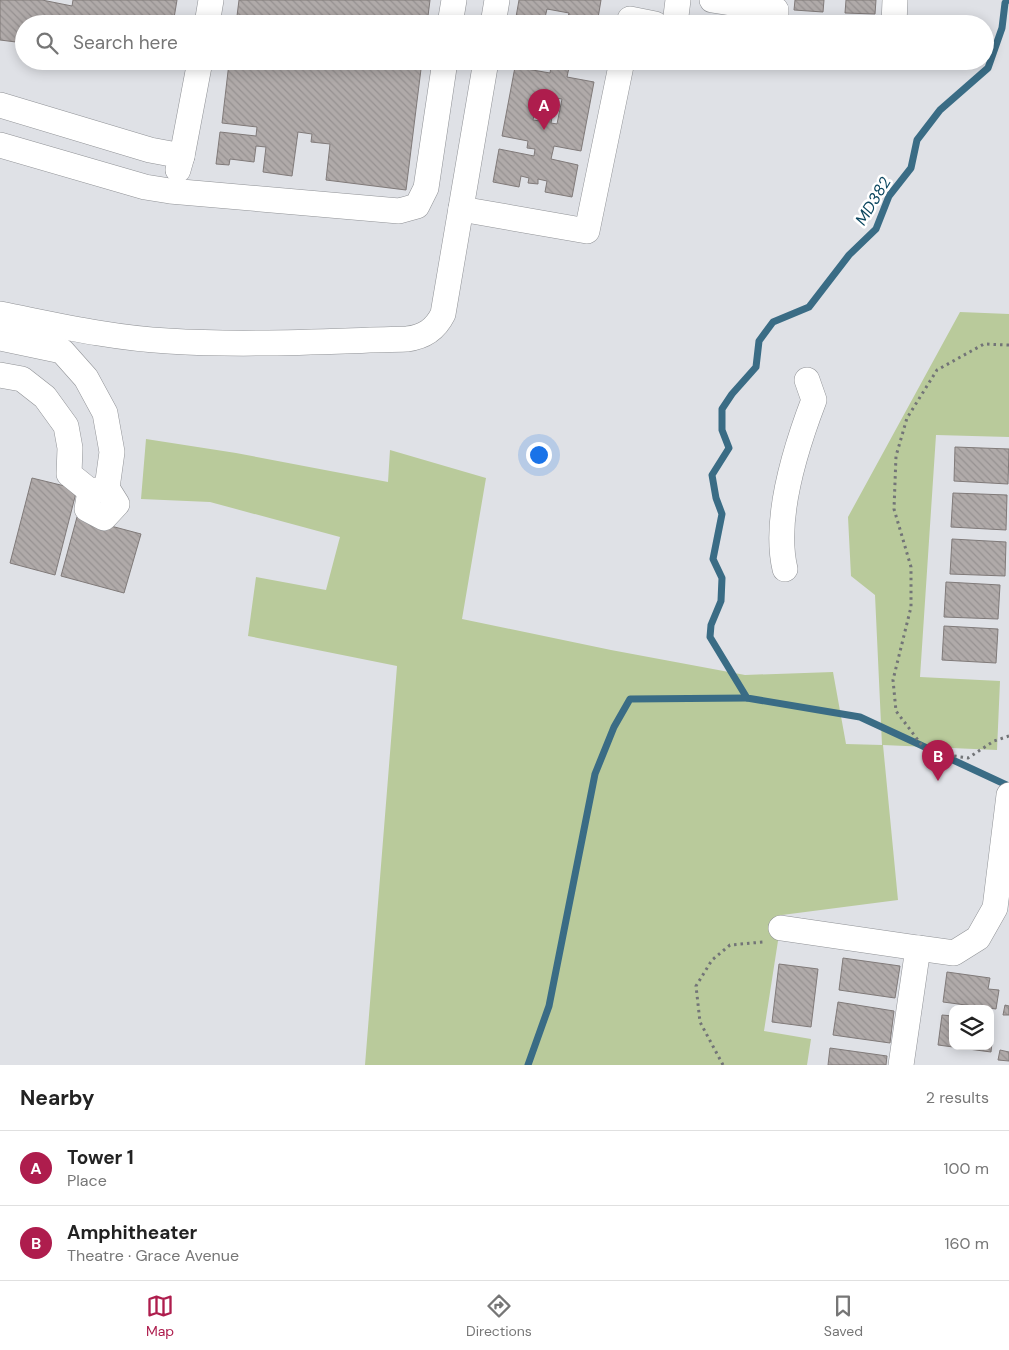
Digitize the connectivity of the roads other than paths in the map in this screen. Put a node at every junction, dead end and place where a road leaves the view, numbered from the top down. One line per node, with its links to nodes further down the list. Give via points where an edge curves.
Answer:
1 (211, 0): 7 (street)
2 (454, 0): 8 (street)
3 (497, 0): 9 (street)
4 (678, 0): 10 (street)
5 (712, 0): 11 (street, via 776,10)
6 (895, 0): 12 (street)
7 (208, 15)
8 (452, 15)
9 (494, 15)
10 (676, 15)
11 (776, 15)
12 (894, 15)
13 (198, 70): 19 (street)
14 (444, 70): 20 (street, via 426,188 418,206 399,211)
15 (484, 70): 21 (street)
16 (620, 70): 21 (street, via 587,231)
17 (0, 105): 19 (street, via 150,150)
18 (0, 145): 20 (street)
19 (182, 156): 20 (street)
20 (170, 191)
21 (461, 209): 22 (street, via 443,314 432,330 416,338 168,341 100,334)
22 (0, 314)
23 (0, 338): 24 (street, via 62,350 86,378 105,413 112,452 99,489 69,474 70,448 66,426 45,397 22,380)
24 (0, 374)
25 (807, 380): 26 (street, via 814,400 803,428 786,503 782,554)
26 (785, 569)
27 (1009, 795): 28 (street)
28 (1002, 910): 30 (street, via 978,938 954,953)
29 (781, 928): 30 (street)
30 (918, 948): 31 (street)
31 (901, 1065)

